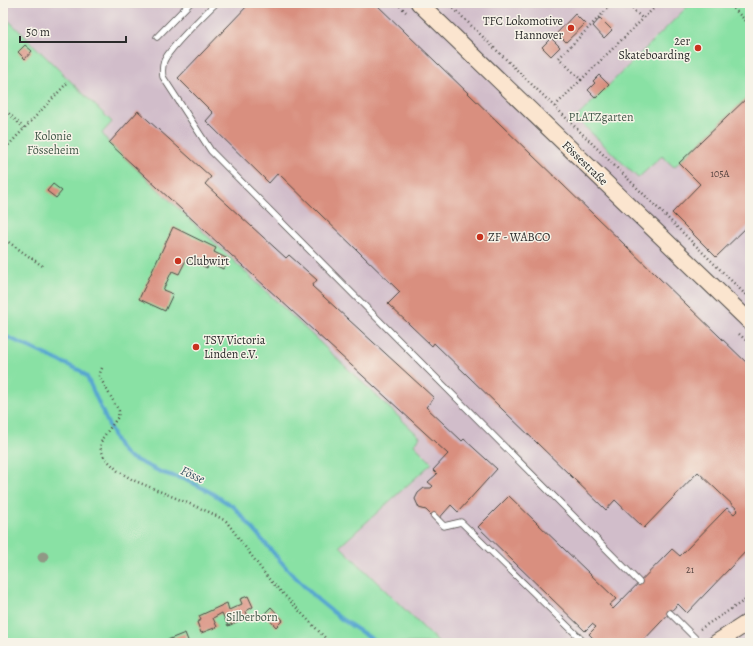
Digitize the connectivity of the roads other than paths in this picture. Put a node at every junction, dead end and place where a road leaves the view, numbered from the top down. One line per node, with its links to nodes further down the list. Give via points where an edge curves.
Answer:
1 (190, 3): 4 (lane)
2 (216, 3): 7 (lane, via 171,50 164,60 162,70 163,77 211,151)
3 (420, 3): 5 (street, Fössestraße)
4 (157, 37)
5 (750, 322)
6 (434, 516): 10 (lane, via 444,526 461,522)
7 (639, 582)
8 (670, 613): 11 (lane)
9 (750, 621): 12 (street)
10 (584, 643)
11 (700, 643)
12 (716, 643)

